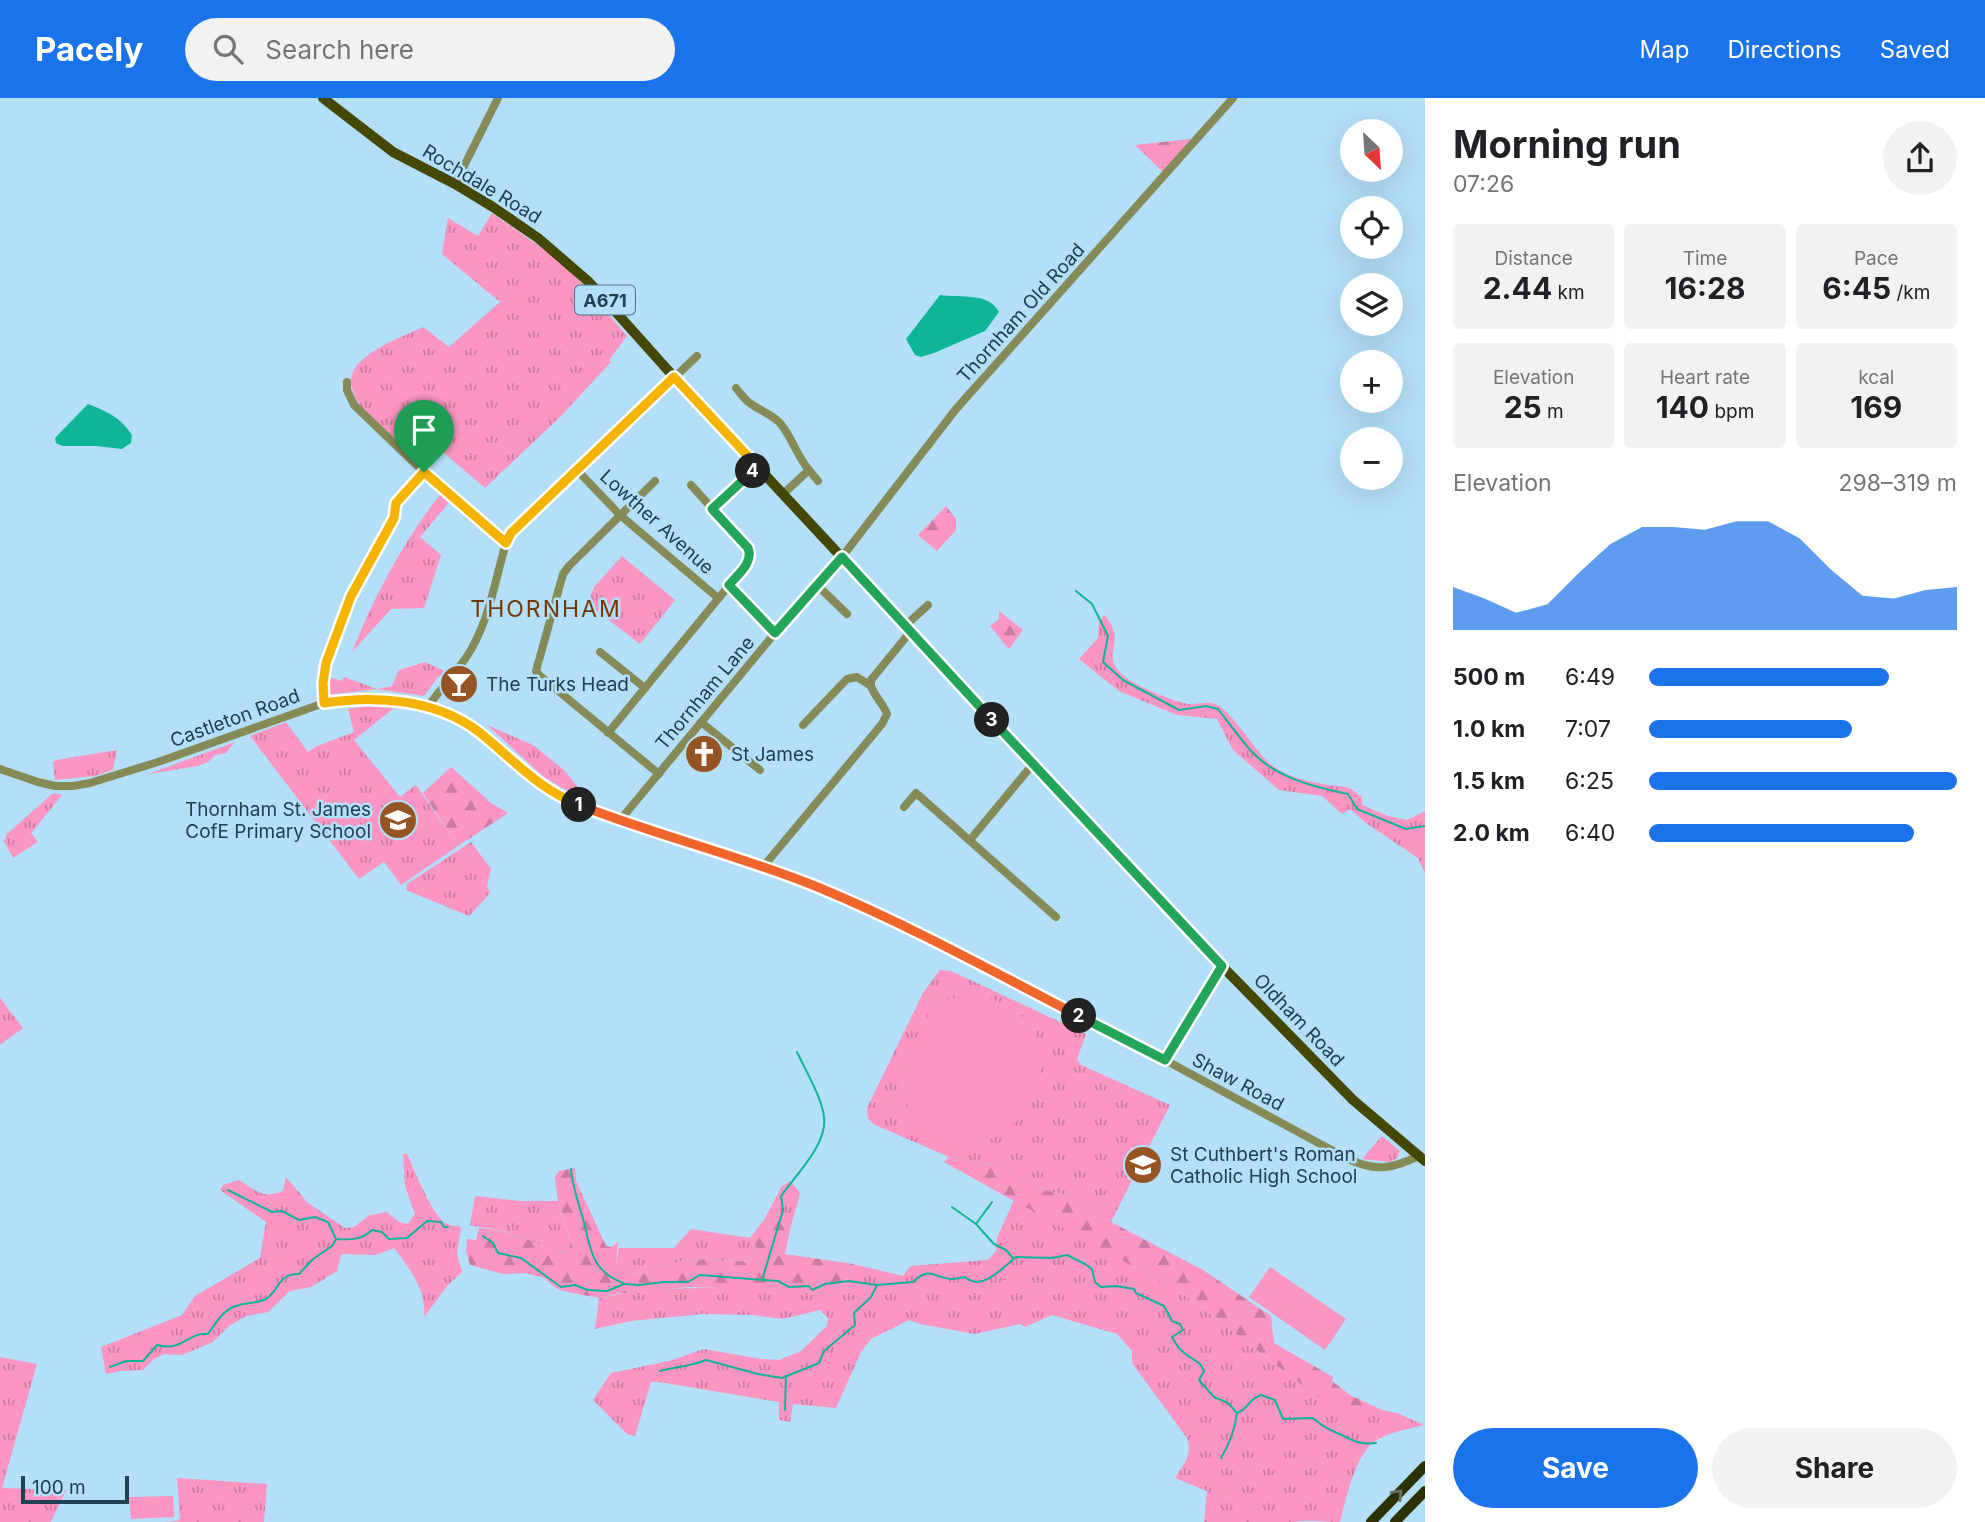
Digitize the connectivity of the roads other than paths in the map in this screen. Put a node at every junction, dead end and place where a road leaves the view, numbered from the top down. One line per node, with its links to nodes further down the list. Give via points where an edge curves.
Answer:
1 (323, 98): 4 (main road, Rochdale Road / A671, via 393,152)
2 (498, 98): 4 (street)
3 (1233, 98): 20 (street, Thornham Old Road, via 956,409)
4 (456, 184): 6 (main road, Rochdale Road / A671, via 566,261)
5 (697, 356): 6 (street)
6 (674, 377): 9 (main road, Rochdale Road / A671); 10 (street)
7 (347, 382): 12 (street, via 354,405)
8 (736, 388): 11 (street, via 778,421)
9 (758, 467): 16 (main road, Rochdale Road / A671); 17 (street)
10 (576, 469): 18 (street, Lowther Avenue); 19 (street)
11 (809, 470): 14 (street); 16 (street)
12 (424, 472): 19 (street); 31 (street, via 396,503 394,518 351,596 326,663)
13 (655, 481): 18 (street)
14 (818, 481)
15 (691, 485): 17 (street)
16 (783, 494): 20 (main road, Rochdale Road / A671)
17 (712, 509): 21 (street, via 751,554)
18 (620, 515): 23 (street, Lowther Avenue); 35 (street, via 564,575 536,671)
19 (506, 543): 32 (street, via 473,645)
20 (842, 557): 22 (street, Thornham Lane); 26 (main road, Oldham Road / A671)
21 (729, 585): 23 (street); 27 (street)
22 (817, 585): 25 (street); 27 (street, Thornham Lane)
23 (718, 598): 30 (street)
24 (928, 605): 26 (street)
25 (847, 614)
26 (908, 628): 29 (street); 36 (main road, Oldham Road / A671)
27 (775, 633): 33 (street, Thornham Lane)
28 (600, 652): 30 (street)
29 (871, 686): 34 (street, via 857,677 847,679); 43 (street, via 887,714 882,724)
30 (645, 688): 35 (street)
31 (324, 703): 32 (street, Castleton Road, via 390,699); 37 (street, Castleton Road, via 90,783 55,786)
32 (427, 708): 41 (street, Castleton Road, via 478,732 545,789)
33 (701, 722): 38 (street, via 757,767); 39 (street, Thornham Lane)
34 (803, 725)
35 (608, 733): 39 (street)
36 (1034, 764): 42 (street); 45 (main road, Oldham Road / A671)
37 (0, 769)
38 (746, 773)
39 (659, 774): 41 (street, Thornham Lane)
40 (904, 807): 42 (street, via 916,793)
41 (621, 819): 43 (street, Shaw Road)
42 (970, 840): 44 (street)
43 (763, 867): 46 (street, Shaw Road, via 886,918)
44 (1056, 917)
45 (1222, 966): 46 (street); 47 (main road, Oldham Road / A671, via 1353,1100)
46 (1165, 1060): 47 (street, Shaw Road, via 1362,1165 1384,1168)
47 (1422, 1159)
48 (1425, 1466): 50 (highway, one-way to 48)
49 (1425, 1491): 51 (highway)
50 (1371, 1522)
51 (1395, 1522)

